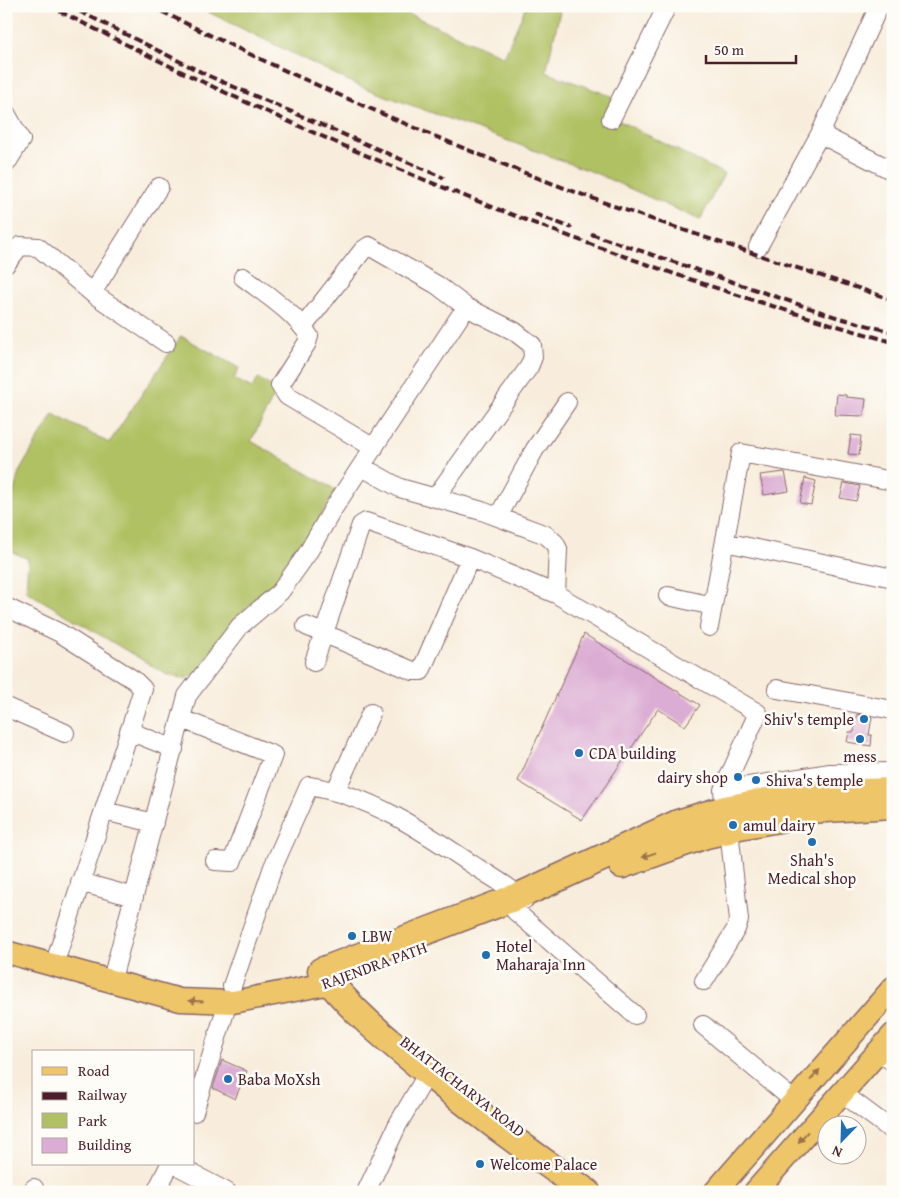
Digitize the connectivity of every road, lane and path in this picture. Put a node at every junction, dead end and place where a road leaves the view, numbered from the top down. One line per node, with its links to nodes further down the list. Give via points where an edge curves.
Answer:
1 (667, 6): 4 (street)
2 (879, 6): 5 (street)
3 (6, 113): 6 (street, via 21,140)
4 (611, 120)
5 (820, 134): 7 (street); 9 (street)
6 (6, 164)
7 (893, 171)
8 (159, 187): 12 (street)
9 (758, 247)
10 (6, 264): 12 (street, via 20,246 38,247)
11 (243, 277): 14 (street)
12 (92, 293): 15 (street)
13 (466, 307): 14 (street, via 437,285 369,246); 17 (street); 20 (street, via 514,331 532,345 533,358)
14 (303, 327): 17 (street, via 309,340 280,384 281,389 287,396)
15 (166, 344)
16 (567, 402): 21 (street, via 535,449)
17 (374, 448): 18 (street)
18 (362, 467): 20 (street, via 400,488); 37 (street, via 280,592 240,626 187,696)
19 (893, 481): 22 (street, via 741,453)
20 (435, 498): 21 (street)
21 (498, 517): 25 (street, via 546,535 556,543)
22 (725, 542): 24 (street); 27 (street)
23 (470, 558): 25 (street); 31 (street, via 421,671 413,671); 31 (street, via 366,522 361,526)
24 (893, 578)
25 (556, 594): 45 (street, via 758,713)
26 (668, 596): 27 (street)
27 (713, 606): 30 (street)
28 (6, 608): 38 (street, via 60,633 140,685 142,695)
29 (306, 626): 31 (street)
30 (709, 626)
31 (324, 633): 32 (street)
32 (314, 662)
33 (777, 689): 35 (street)
34 (6, 707): 39 (street)
35 (893, 710)
36 (371, 713): 42 (street)
37 (182, 719): 40 (street); 50 (street, via 273,755 232,862)
38 (129, 731): 40 (street); 46 (street)
39 (65, 733)
40 (174, 749): 49 (street)
41 (893, 772): 45 (street, via 830,773)
42 (336, 790): 53 (street, via 374,804 441,844); 61 (street, via 309,786 273,868)
43 (893, 791): 45 (highway, RAJENDRA PATH, via 826,793)
44 (893, 807): 48 (main road, via 809,812)
45 (728, 809): 48 (main road); 53 (highway, RAJENDRA PATH); 59 (street, via 739,920)
46 (104, 811): 49 (street); 51 (street)
47 (893, 821): 48 (main road, via 811,825)
48 (779, 822)
49 (154, 823): 52 (street)
50 (215, 861)
51 (80, 882): 52 (street); 56 (street)
52 (134, 897): 57 (street)
53 (521, 904): 58 (highway, RAJENDRA PATH); 63 (street)
54 (6, 937): 56 (main road, RAJENDRA PATH)
55 (6, 952): 57 (main road, RAJENDRA PATH)
56 (58, 953): 57 (main road, RAJENDRA PATH)
57 (113, 975): 61 (main road, RAJENDRA PATH)
58 (332, 975): 61 (main road, RAJENDRA PATH); 66 (highway, BHATTACHARYA ROAD, via 371,1026); 77 (highway, BHATTACHARYA ROAD, via 471,1095)
59 (704, 981)
60 (893, 988): 68 (main road, one-way to 60)
61 (230, 994): 69 (street)
62 (893, 1009): 79 (main road)
63 (635, 1015)
64 (703, 1025): 68 (street)
65 (888, 1049): 67 (main road)
66 (428, 1073): 75 (street, via 398,1124); 76 (highway, BHATTACHARYA ROAD)
67 (842, 1093): 70 (street); 80 (main road, one-way to 80)
68 (793, 1100): 78 (main road)
69 (195, 1109)
70 (893, 1131)
71 (169, 1166): 73 (street)
72 (178, 1166): 74 (street)
73 (156, 1192)
74 (227, 1192)
75 (366, 1192)
76 (587, 1192)
77 (605, 1192)
78 (716, 1192)
79 (734, 1192)
80 (755, 1192)

